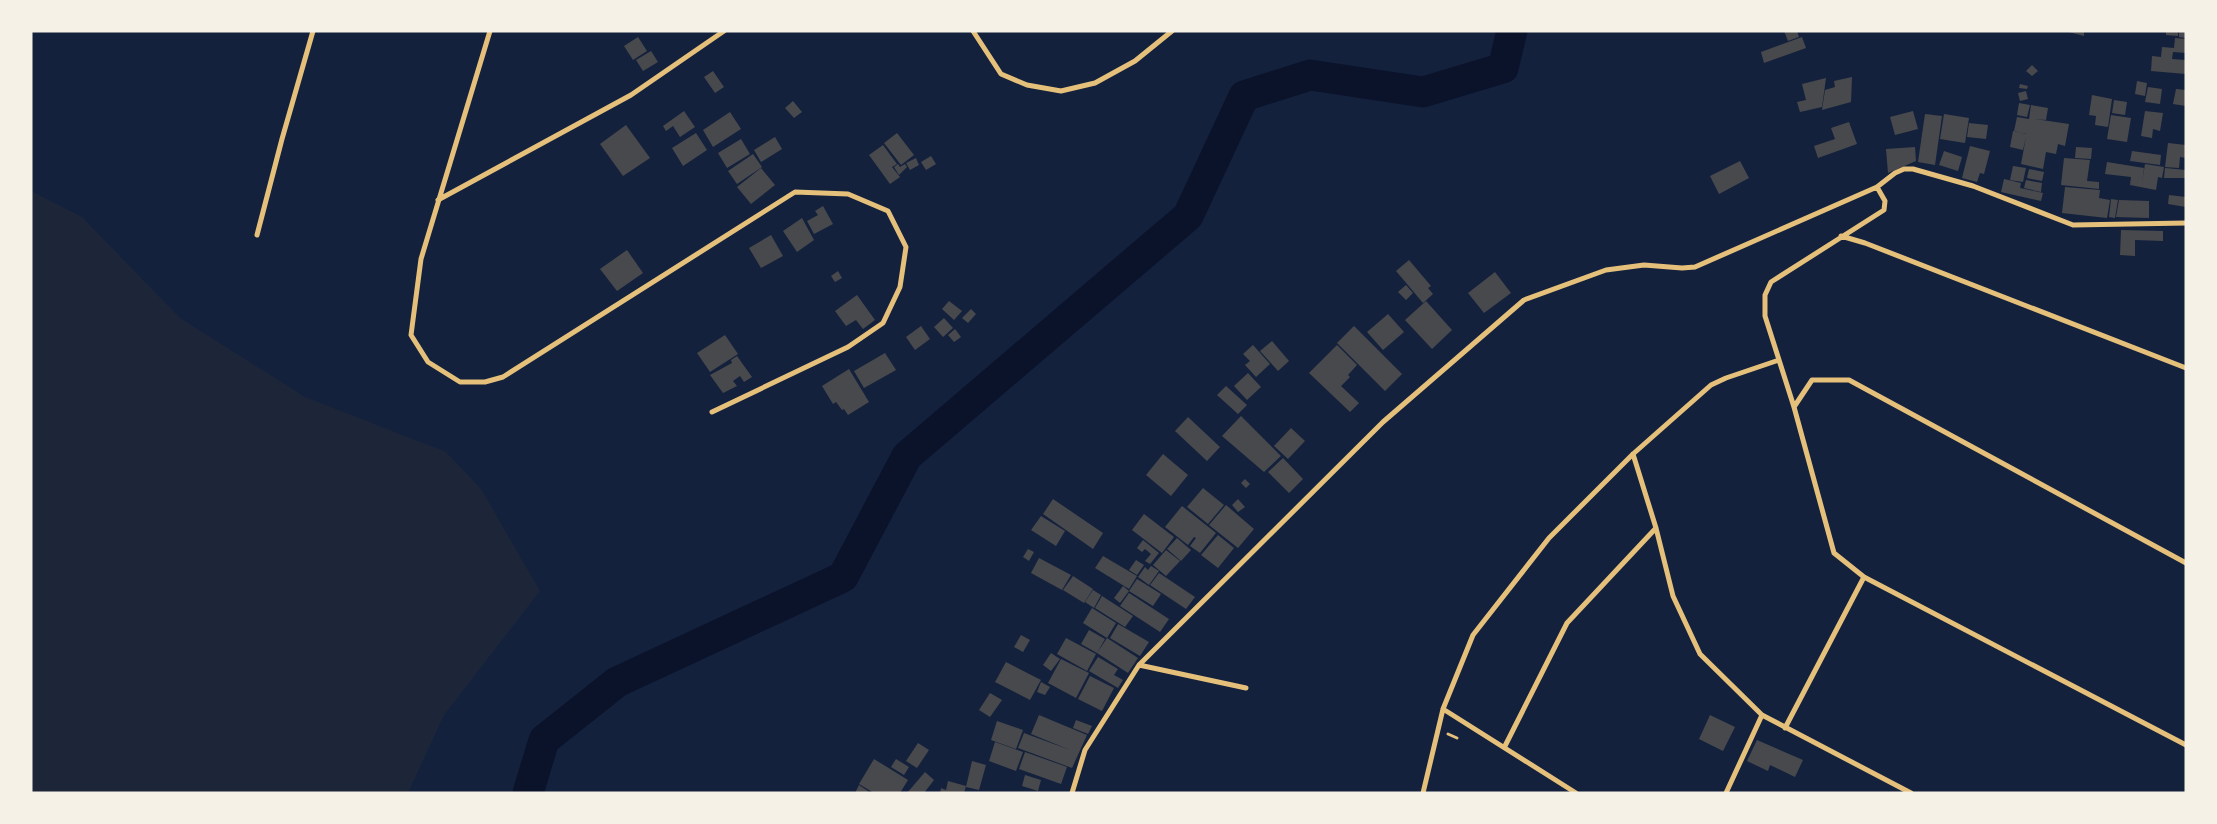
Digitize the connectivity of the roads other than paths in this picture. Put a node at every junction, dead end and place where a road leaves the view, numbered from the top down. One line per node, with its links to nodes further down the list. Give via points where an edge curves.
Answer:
1 (313, 31): 9 (street)
2 (490, 31): 7 (street)
3 (724, 31): 7 (street, via 631,95)
4 (973, 31): 5 (street, via 1001,74 1027,85 1062,92 1095,83 1135,61)
5 (1172, 31)
6 (1877, 187): 8 (street, via 1895,173 1913,169 1973,186 2073,225); 10 (street, via 1885,201 1884,210); 19 (street, via 1695,267 1644,265 1606,270 1524,300 1383,422)
7 (437, 200): 14 (street, via 421,259 411,335 428,362 460,382 485,382 503,377 795,192 848,194 888,211 906,247 900,286 883,323 848,347)
8 (2186, 223)
9 (257, 235)
10 (1841, 236): 11 (street, via 1771,282 1765,294 1764,316); 12 (street)
11 (1779, 360): 13 (street); 15 (street, via 1711,385)
12 (2186, 368)
13 (1794, 406): 17 (street, via 1812,380 1849,380); 18 (street, via 1834,553)
14 (712, 412)
15 (1633, 454): 16 (street); 21 (street, via 1549,538 1474,635)
16 (1656, 528): 22 (street, via 1673,596 1700,654); 25 (street, via 1567,623)
17 (2186, 563)
18 (1864, 577): 23 (street); 24 (street)
19 (1138, 665): 20 (street); 26 (street, via 1085,750)
20 (1246, 688)
21 (1443, 709): 25 (street); 27 (street)
22 (1762, 715): 23 (street); 29 (street)
23 (1785, 728): 30 (street)
24 (2186, 745)
25 (1505, 746): 28 (street)
26 (1072, 793)
27 (1423, 793)
28 (1576, 793)
29 (1726, 793)
30 (1911, 793)

